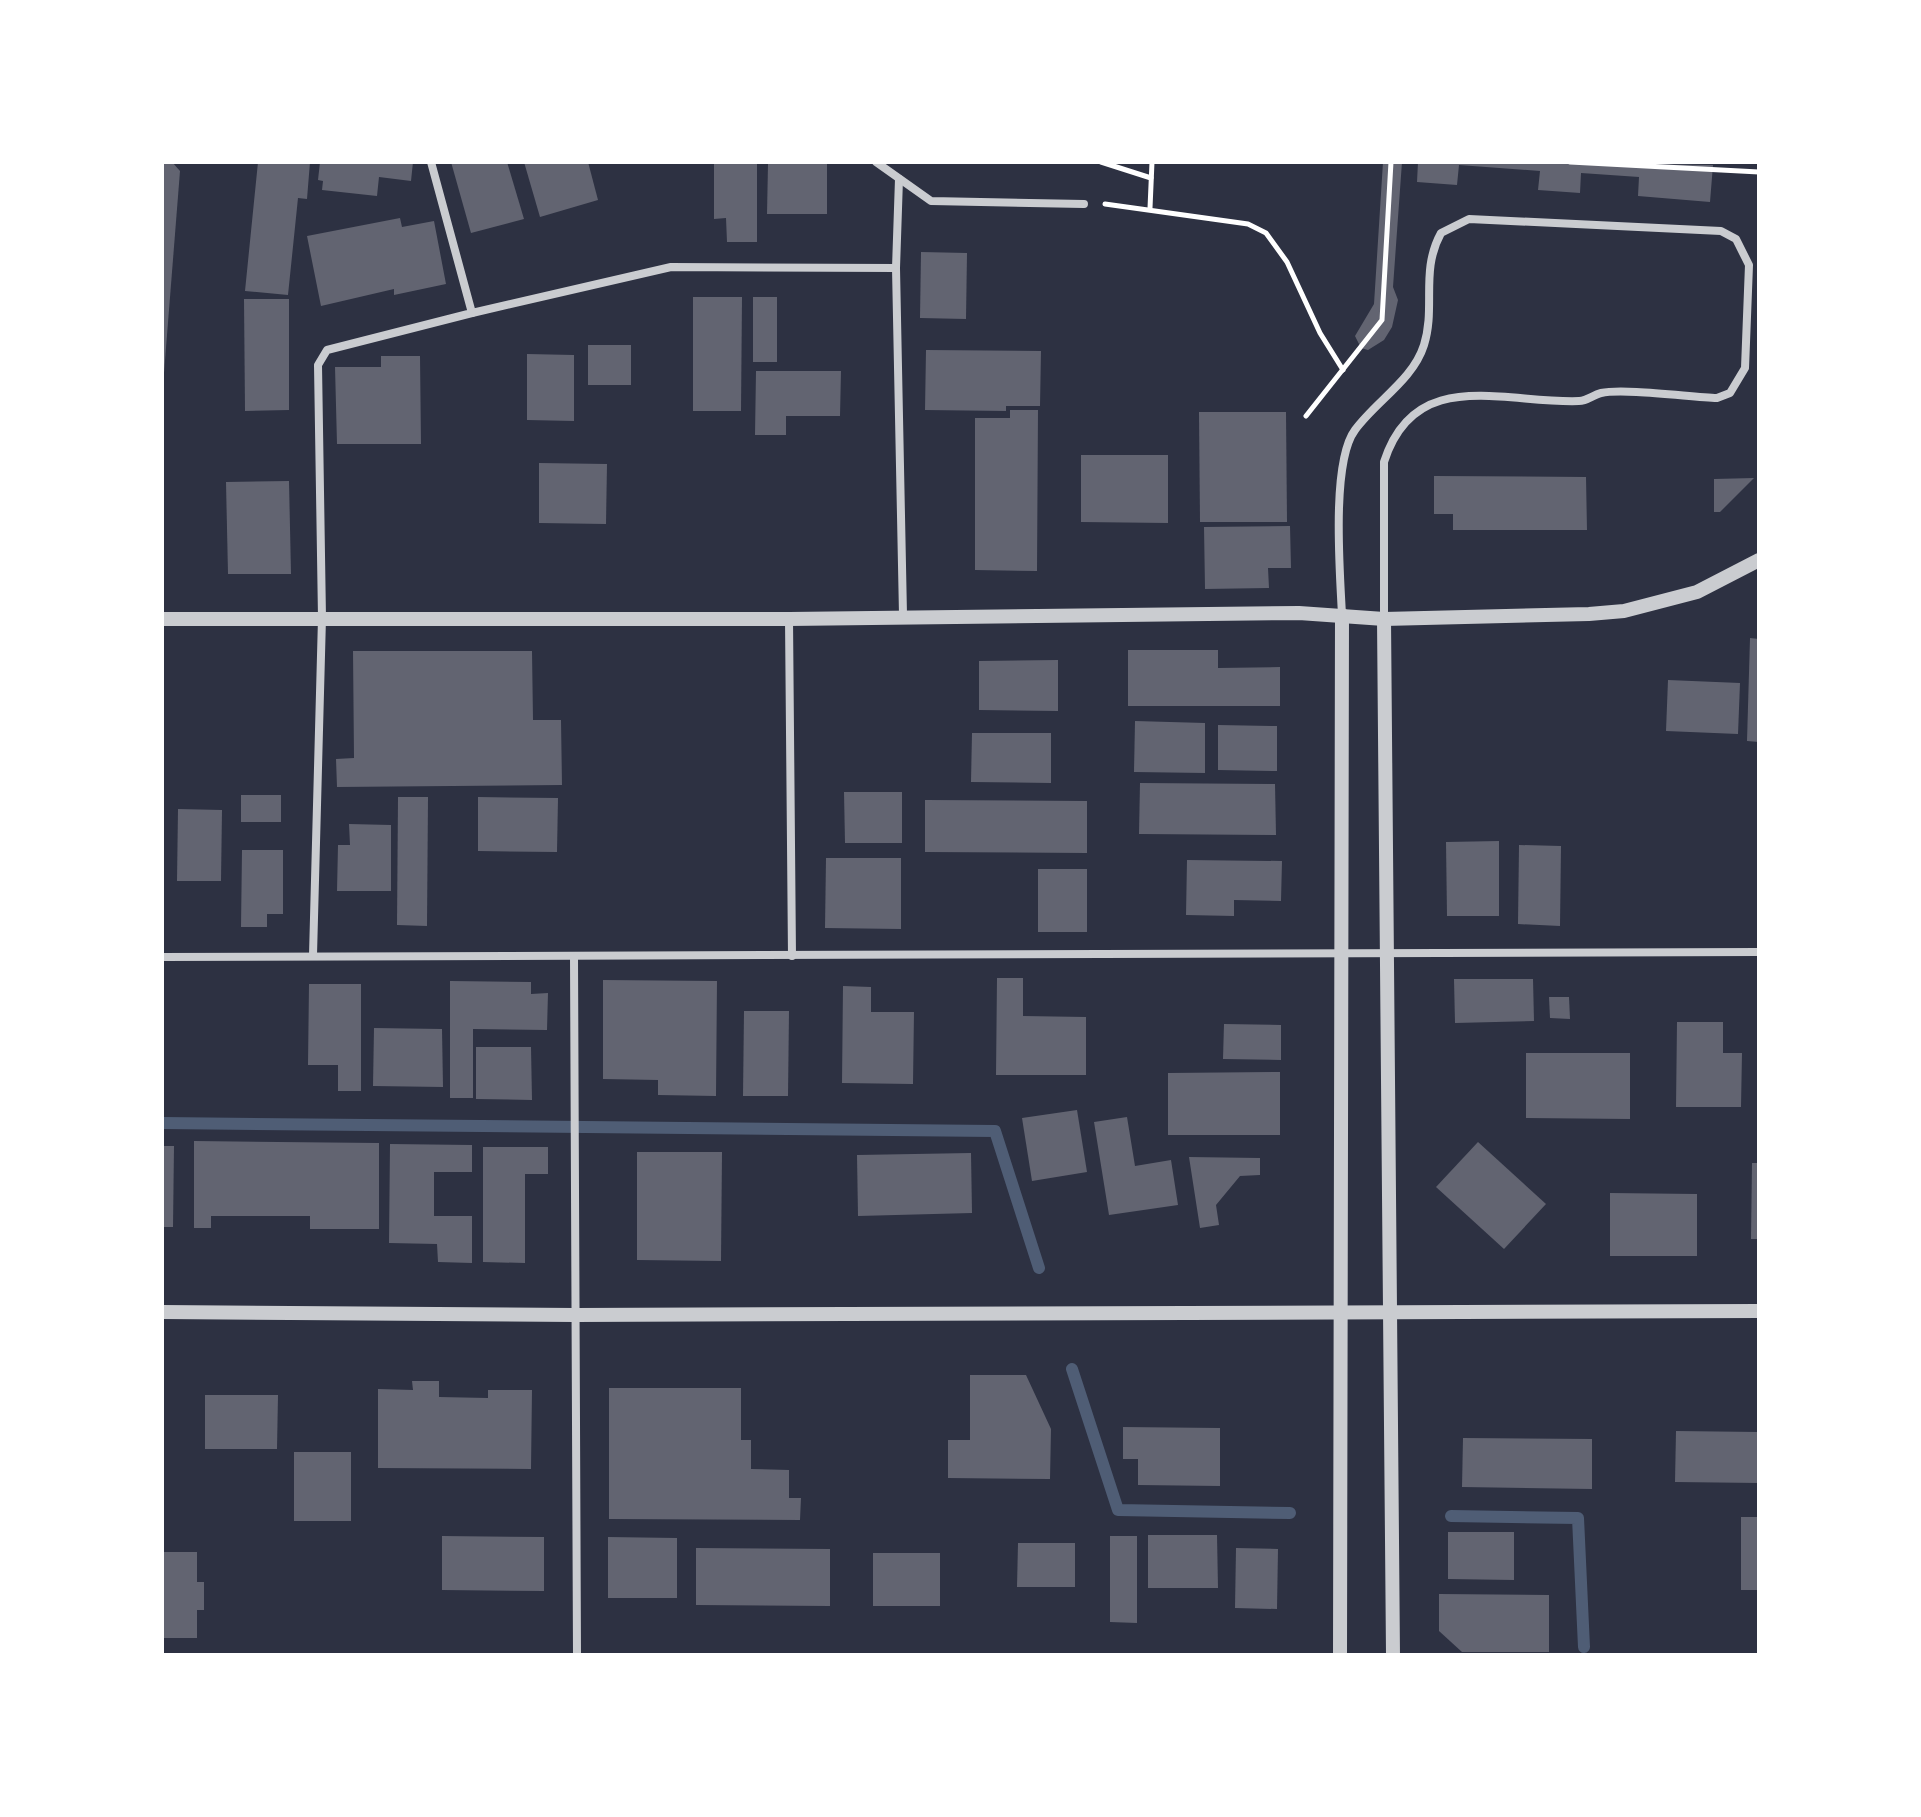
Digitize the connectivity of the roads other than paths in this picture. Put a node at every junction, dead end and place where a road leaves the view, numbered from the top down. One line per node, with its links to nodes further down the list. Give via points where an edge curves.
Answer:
1 (431, 162): 6 (street)
2 (876, 162): 3 (street)
3 (899, 179): 4 (street, via 931,201); 5 (street)
4 (1084, 204)
5 (896, 268): 6 (street, via 671,267); 8 (street)
6 (472, 313): 10 (street, via 327,350 318,365)
7 (1759, 560): 13 (street, via 1697,592 1624,611)
8 (903, 615): 9 (street); 12 (street)
9 (1342, 615): 13 (street); 13 (street, via 1343,452 1354,430 1417,362 1426,331 1429,261 1441,233 1469,219 1721,231 1736,239 1749,265 1745,368 1730,393 1717,398 1602,393 1582,401 1479,394 1441,399 1409,419 1384,462); 14 (street)
10 (322, 618): 11 (street); 12 (street); 17 (street)
11 (162, 619)
12 (789, 619): 18 (street)
13 (1384, 619): 16 (street)
14 (1341, 952): 16 (street); 18 (street); 24 (street)
15 (1759, 952): 16 (street)
16 (1390, 953): 23 (street)
17 (313, 955): 19 (street); 20 (street)
18 (792, 956): 20 (street)
19 (162, 957)
20 (574, 957): 25 (street)
21 (1759, 1311): 23 (street)
22 (162, 1312): 25 (street)
23 (1392, 1312): 24 (street); 28 (street)
24 (1341, 1313): 25 (street); 27 (street)
25 (575, 1315): 26 (street)
26 (577, 1655)
27 (1340, 1655)
28 (1393, 1655)

